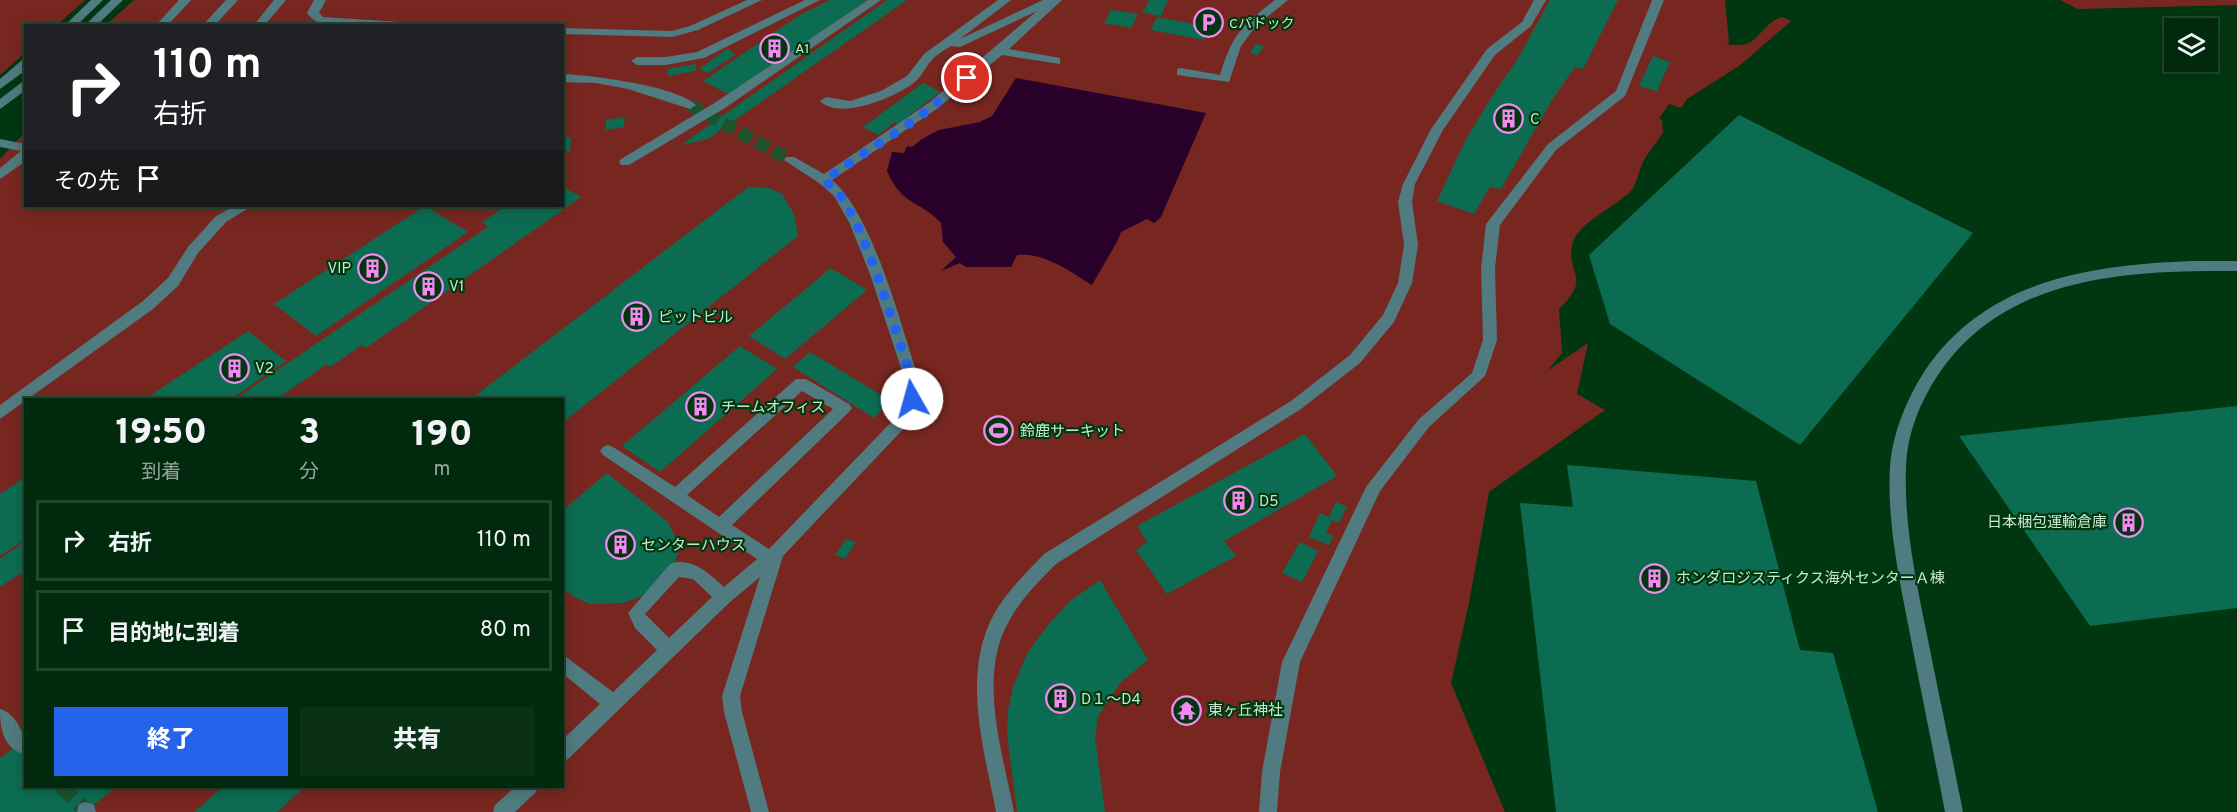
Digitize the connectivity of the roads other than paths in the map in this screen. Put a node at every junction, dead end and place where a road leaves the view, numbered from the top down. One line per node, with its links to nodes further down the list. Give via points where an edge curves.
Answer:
1 (97, 0): 16 (street)
2 (117, 0): 17 (street)
3 (185, 0): 18 (street)
4 (232, 0): 19 (street)
5 (280, 0): 20 (street)
6 (320, 0): 21 (street, via 314,13 319,20)
7 (756, 0): 22 (street, via 672,34)
8 (814, 0): 25 (street, via 700,55)
9 (875, 0): 38 (street, via 742,93)
10 (1005, 0): 24 (street)
11 (1052, 0): 24 (street)
12 (1056, 0): 23 (street)
13 (1282, 0): 28 (street, via 1252,24 1235,45 1225,79)
14 (1540, 0): 58 (street, via 1527,24 1491,52 1437,129 1409,183 1406,202 1410,245 1405,283 1389,318 1355,359 1296,405 1050,559 1026,580 1006,606 994,631 984,671 985,700)
15 (1658, 0): 59 (street, via 1621,93 1552,147 1493,224 1488,268 1490,340 1478,376 1424,423 1374,487 1291,662 1271,772)
16 (71, 24)
17 (91, 24)
18 (162, 24)
19 (209, 24)
20 (260, 24)
21 (376, 24)
22 (564, 31)
23 (1000, 51): 26 (street); 40 (street, via 918,118)
24 (928, 57): 32 (street, via 911,80 863,104)
25 (637, 61)
26 (1056, 61)
27 (24, 65): 30 (street)
28 (1181, 72)
29 (564, 78): 34 (street, via 622,83)
30 (0, 85)
31 (24, 85): 33 (street)
32 (826, 101)
33 (0, 105)
34 (690, 105)
35 (0, 143): 36 (street)
36 (24, 148): 39 (street)
37 (790, 159): 40 (street)
38 (624, 162)
39 (0, 175)
40 (824, 180): 47 (street, via 839,193 856,222 877,274 911,377 912,399 904,419)
41 (243, 207): 43 (street, via 221,219 193,250 173,282 148,305)
42 (2237, 266): 60 (street, via 2113,270 2046,287 2007,304 1953,344 1913,404 1899,464 1898,500 1912,603)
43 (0, 413)
44 (608, 451): 45 (street)
45 (676, 496): 46 (street); 46 (street, via 801,383 844,408)
46 (721, 525): 47 (street)
47 (773, 555): 48 (street); 57 (street, via 731,696)
48 (724, 597): 49 (street); 49 (street, via 697,573 676,569 636,613)
49 (669, 650): 51 (street)
50 (564, 664): 51 (street)
51 (613, 704): 54 (street)
52 (1, 717): 53 (street)
53 (20, 744)
54 (564, 751)
55 (527, 788): 56 (street)
56 (502, 812)
57 (760, 812)
58 (1005, 812)
59 (1268, 812)
60 (1954, 812)

